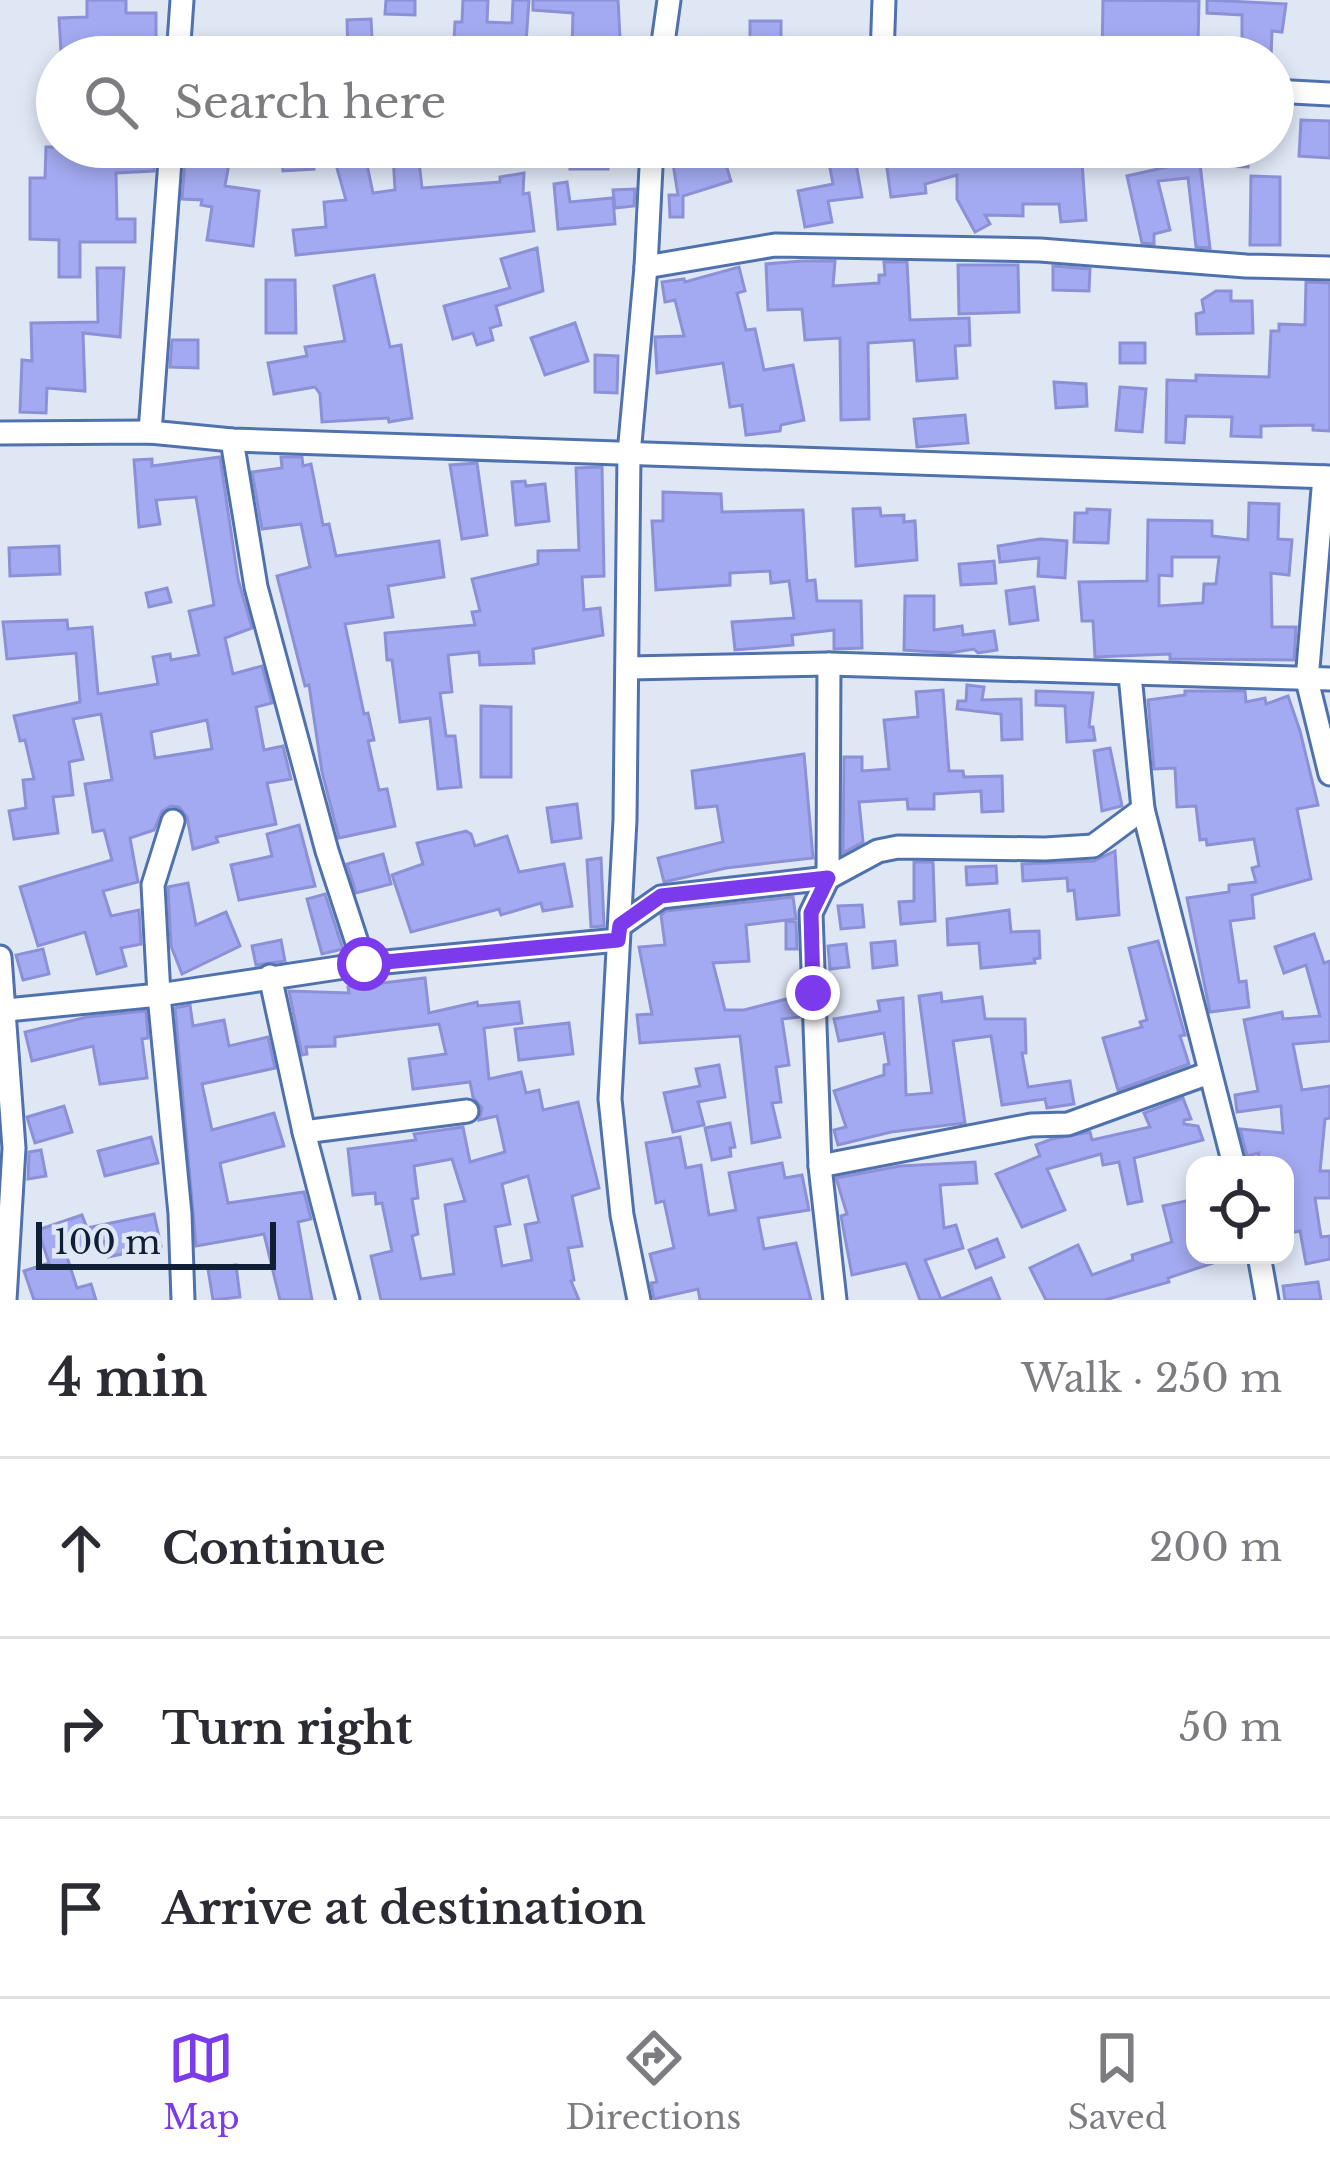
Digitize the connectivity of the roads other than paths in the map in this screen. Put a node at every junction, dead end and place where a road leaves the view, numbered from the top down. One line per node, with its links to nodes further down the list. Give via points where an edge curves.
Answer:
1 (182, 0): 4 (street)
2 (669, 0): 5 (street)
3 (884, 0): 6 (street)
4 (179, 36)
5 (664, 36)
6 (883, 36)
7 (1294, 92): 8 (street)
8 (1330, 94)
9 (169, 168): 13 (street)
10 (651, 168): 11 (street)
11 (646, 267): 12 (street, via 796,245); 16 (street)
12 (1330, 268)
13 (150, 432): 14 (street); 15 (street)
14 (0, 433)
15 (232, 440): 16 (street); 28 (street, via 256,587)
16 (629, 454): 17 (street); 19 (street)
17 (1327, 477): 21 (street)
18 (829, 664): 19 (street); 20 (street); 25 (street)
19 (629, 668): 26 (street)
20 (1130, 675): 21 (street); 23 (street)
21 (1318, 680): 22 (street)
22 (1330, 774)
23 (1143, 809): 25 (street, via 1093,846 898,847); 32 (street)
24 (173, 820): 30 (street, via 153,885)
25 (828, 878): 26 (street, via 661,896); 36 (street, via 811,913)
26 (619, 933): 28 (street); 41 (street, via 610,1099)
27 (0, 958): 31 (street)
28 (364, 964): 29 (street)
29 (270, 976): 30 (street); 34 (street)
30 (159, 995): 31 (street); 39 (street)
31 (7, 1010): 38 (street, via 14,1148)
32 (1209, 1072): 35 (street); 36 (street, via 1068,1124)
33 (467, 1111): 34 (street)
34 (304, 1132): 40 (street)
35 (1232, 1156)
36 (820, 1166): 42 (street)
37 (1260, 1264): 43 (street)
38 (5, 1300)
39 (183, 1300)
40 (348, 1300)
41 (639, 1300)
42 (836, 1300)
43 (1267, 1300)

